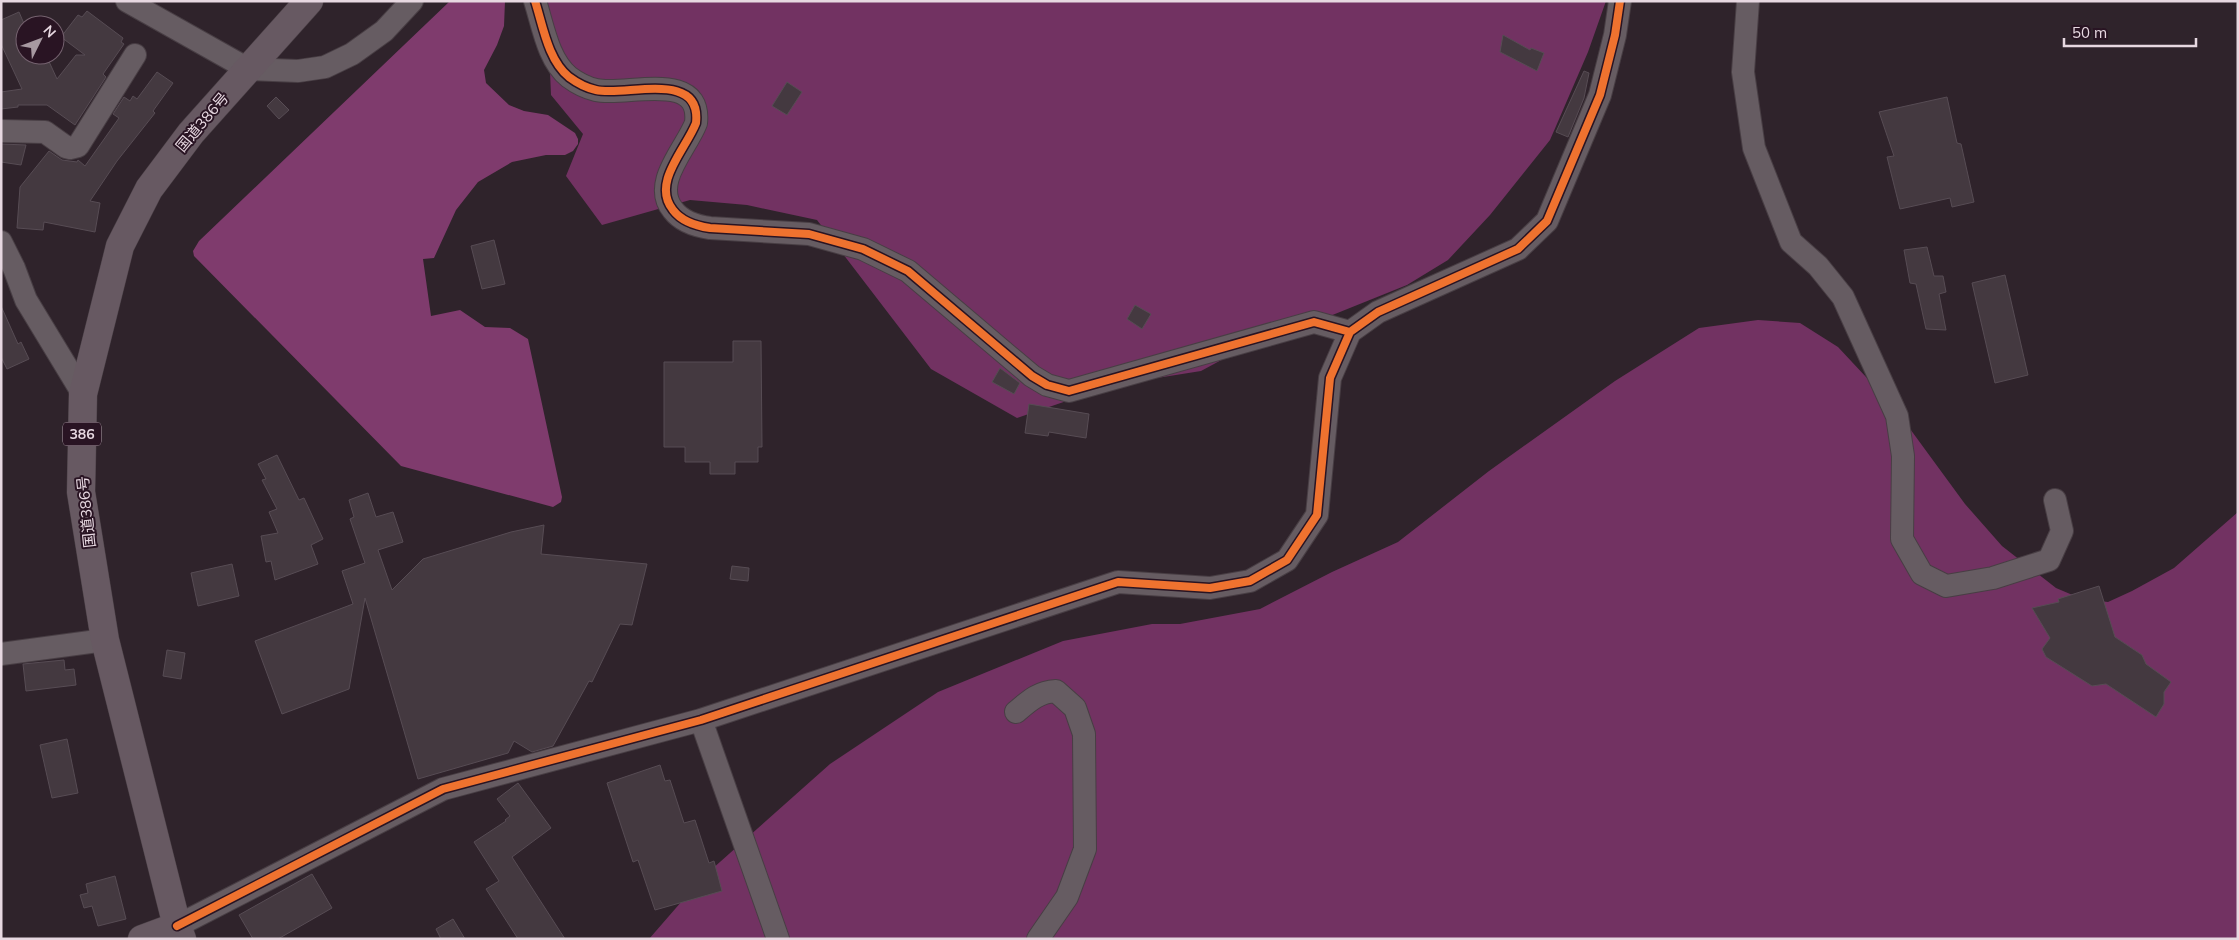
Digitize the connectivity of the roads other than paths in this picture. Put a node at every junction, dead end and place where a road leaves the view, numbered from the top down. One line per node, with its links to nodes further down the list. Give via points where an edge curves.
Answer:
1 (127, 1): 8 (street)
2 (309, 1): 8 (highway, 国道386号 / 386)
3 (412, 1): 8 (street, via 384,31 352,54 326,67 298,71)
4 (535, 1): 12 (street, via 554,60 578,82 597,91 667,89 686,95 693,104 697,113 696,123 667,179 665,196 668,205 682,219 700,227 809,234 862,249 908,271 1032,376 1047,385 1069,391 1314,322)
5 (1620, 1): 12 (street, via 1600,95 1547,221 1518,249 1378,312)
6 (1748, 1): 14 (street, via 1743,72 1754,148 1791,242 1818,266 1843,297 1897,416 1903,456 1902,539 1922,574 1946,586 1993,578 2049,560 2062,532)
7 (135, 55): 9 (street, via 78,146 66,147 45,132)
8 (248, 68): 13 (highway, 国道386号 / 386, via 191,133 149,189 120,246)
9 (1, 131)
10 (1, 242): 11 (street)
11 (8, 272): 13 (street)
12 (1350, 332): 18 (street, via 1330,378 1316,516 1287,560 1250,581 1210,588 1118,582)
13 (83, 394): 15 (highway, 国道386号 / 386, via 81,492)
14 (2055, 500)
15 (105, 640): 16 (street); 19 (highway, 国道386号 / 386)
16 (1, 654)
17 (1016, 712): 22 (street, via 1032,697 1045,691 1056,691 1075,708 1084,734 1085,849 1067,897)
18 (701, 720): 19 (street, via 443,790); 21 (street)
19 (179, 932): 20 (highway)
20 (142, 939)
21 (778, 939)
22 (1038, 939)

